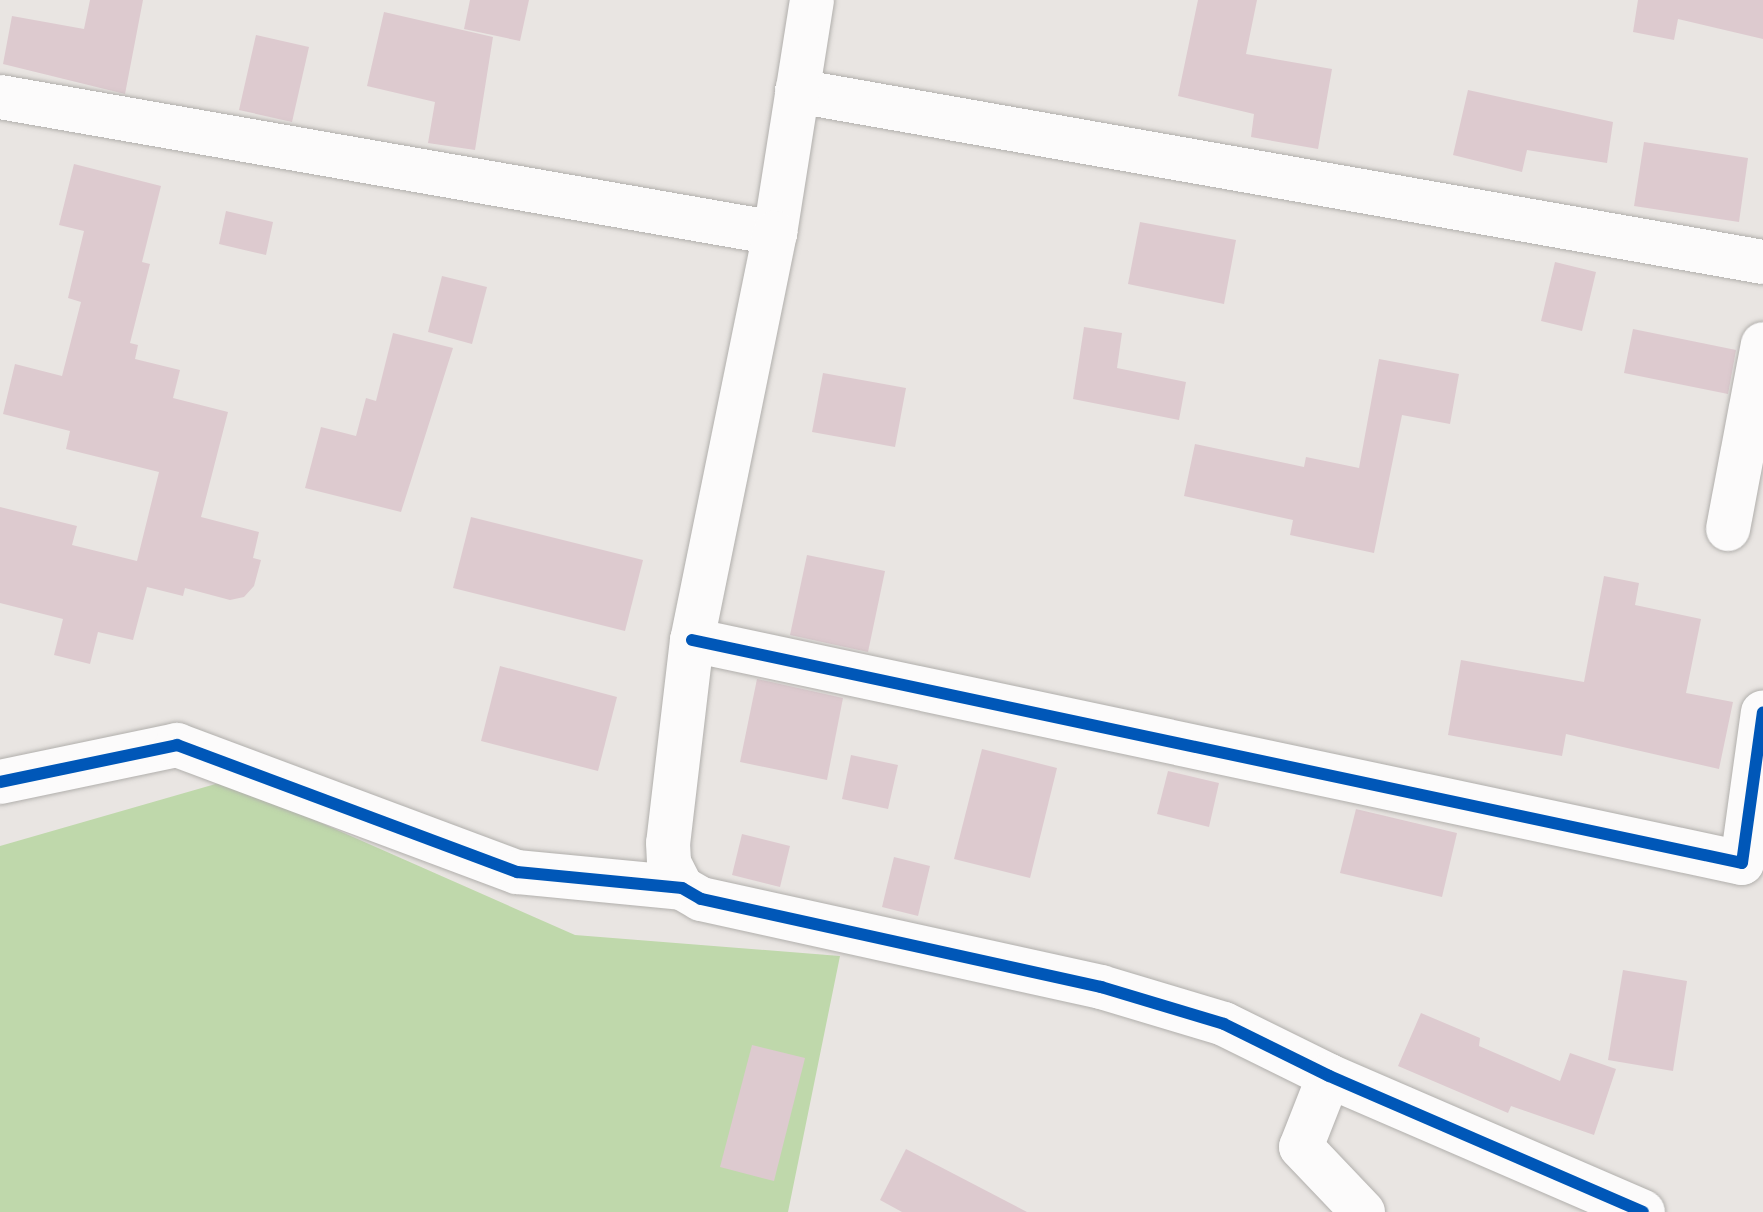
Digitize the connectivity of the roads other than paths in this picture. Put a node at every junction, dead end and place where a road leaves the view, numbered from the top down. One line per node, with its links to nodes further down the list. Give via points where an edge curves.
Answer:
1 (812, 0): 2 (street)
2 (797, 91): 4 (street); 5 (street)
3 (0, 97): 4 (street)
4 (775, 233): 8 (street)
5 (1763, 262)
6 (1763, 344): 7 (street)
7 (1728, 529)
8 (692, 640): 9 (street, via 1742,863); 11 (street, via 668,843 669,863)
9 (1763, 712)
10 (0, 782): 11 (street, via 177,745 517,872)
11 (682, 888): 12 (street, via 701,899 1101,987 1224,1024)
12 (1329, 1076): 13 (street, via 1301,1147); 14 (street)
13 (1363, 1212)
14 (1643, 1212)

